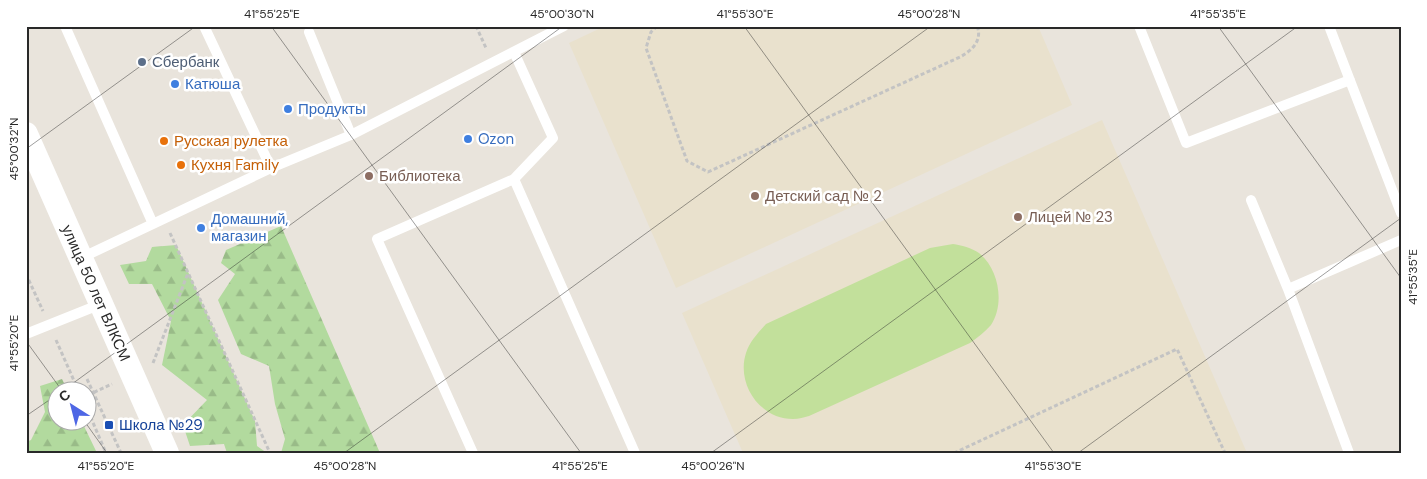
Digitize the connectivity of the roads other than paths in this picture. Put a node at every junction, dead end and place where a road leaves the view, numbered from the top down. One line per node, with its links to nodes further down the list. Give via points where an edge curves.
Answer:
1 (65, 26): 15 (lane)
2 (204, 26): 11 (lane)
3 (564, 26): 7 (lane)
4 (1139, 26): 8 (lane, via 1186,143)
5 (1329, 26): 8 (lane)
6 (309, 32): 10 (lane)
7 (514, 52): 10 (lane); 12 (lane, via 553,138)
8 (1350, 80): 14 (lane)
9 (26, 134): 17 (street, улица 50 лет ВЛКСМ)
10 (351, 135): 11 (lane)
11 (271, 168): 15 (lane)
12 (514, 179): 22 (lane, via 376,239); 23 (lane)
13 (1250, 200): 18 (lane)
14 (1401, 212)
15 (153, 224): 17 (lane)
16 (1401, 240): 18 (lane)
17 (80, 259): 19 (street, улица 50 лет ВЛКСМ)
18 (1288, 289): 24 (lane)
19 (101, 304): 20 (lane); 21 (street, улица 50 лет ВЛКСМ)
20 (26, 334)
21 (167, 453)
22 (473, 453)
23 (635, 453)
24 (1349, 453)

